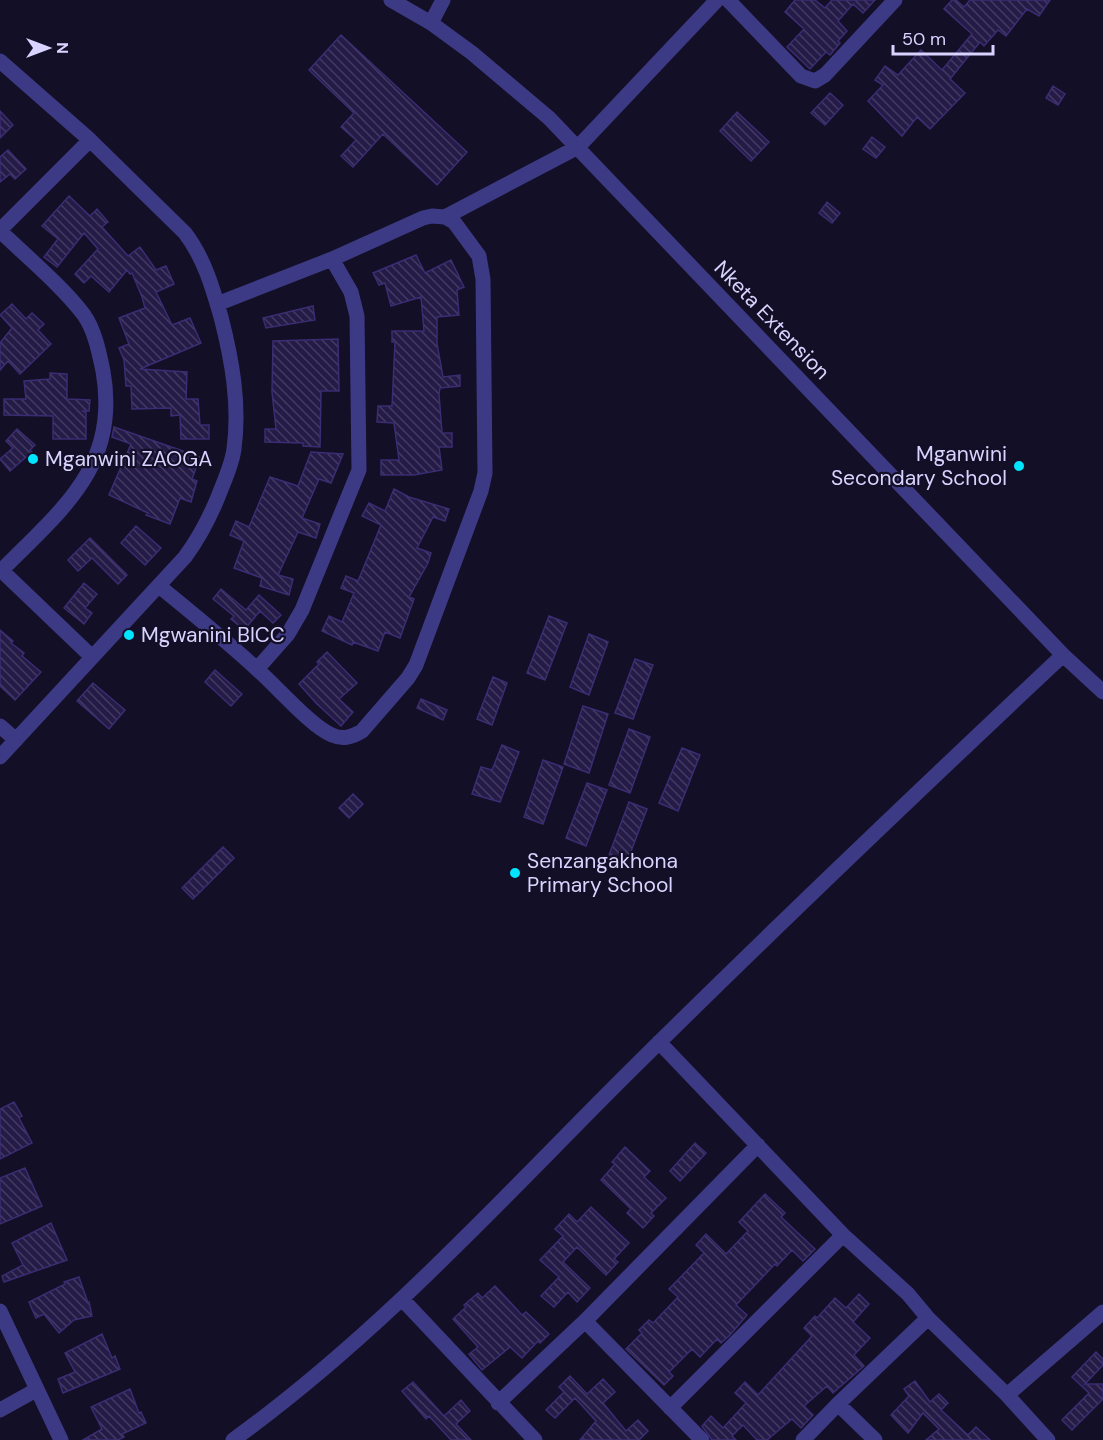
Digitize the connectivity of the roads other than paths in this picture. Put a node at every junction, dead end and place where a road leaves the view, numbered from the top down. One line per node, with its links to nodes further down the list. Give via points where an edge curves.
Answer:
1 (391, 0): 6 (street, Nketa Extension)
2 (443, 0): 6 (street)
3 (717, 0): 9 (street)
4 (728, 0): 5 (street, via 801,76 815,81)
5 (895, 0)
6 (430, 23): 9 (street, Nketa Extension, via 472,53)
7 (0, 62): 8 (street)
8 (90, 140): 11 (street); 13 (street, via 185,232 207,270)
9 (578, 147): 10 (street); 16 (street, Nketa Extension)
10 (445, 217): 12 (street, via 423,218); 18 (street, via 462,231 479,256 481,266 486,459 481,491 416,665 362,731 343,738 319,728)
11 (0, 230): 14 (street, via 84,316 93,332 107,393 106,422 84,483)
12 (332, 259): 13 (street); 18 (street, via 351,292 357,316 359,470 302,610 288,634)
13 (217, 304): 15 (street, via 233,366 234,449 205,528)
14 (1, 570): 17 (street)
15 (159, 586): 17 (street); 18 (street)
16 (1063, 655): 19 (street, Nketa Extension); 23 (street)
17 (92, 657): 21 (street)
18 (257, 669)
19 (1103, 692)
20 (0, 726): 21 (street)
21 (16, 740): 22 (street)
22 (0, 757)
23 (659, 1042): 24 (street); 26 (street)
24 (758, 1145): 25 (street); 30 (street)
25 (843, 1235): 29 (street, via 908,1294); 35 (street)
26 (402, 1299): 33 (street); 38 (street, via 325,1368)
27 (0, 1311): 31 (street)
28 (1102, 1313): 32 (street)
29 (928, 1318): 32 (street); 34 (street)
30 (585, 1321): 33 (street); 35 (street)
31 (36, 1390): 36 (street); 37 (street)
32 (1007, 1395): 43 (street)
33 (498, 1403): 39 (street)
34 (838, 1404): 41 (street); 42 (street)
35 (670, 1408): 40 (street)
36 (0, 1410)
37 (61, 1440)
38 (233, 1440)
39 (535, 1440)
40 (702, 1440)
41 (803, 1440)
42 (874, 1440)
43 (1048, 1440)

